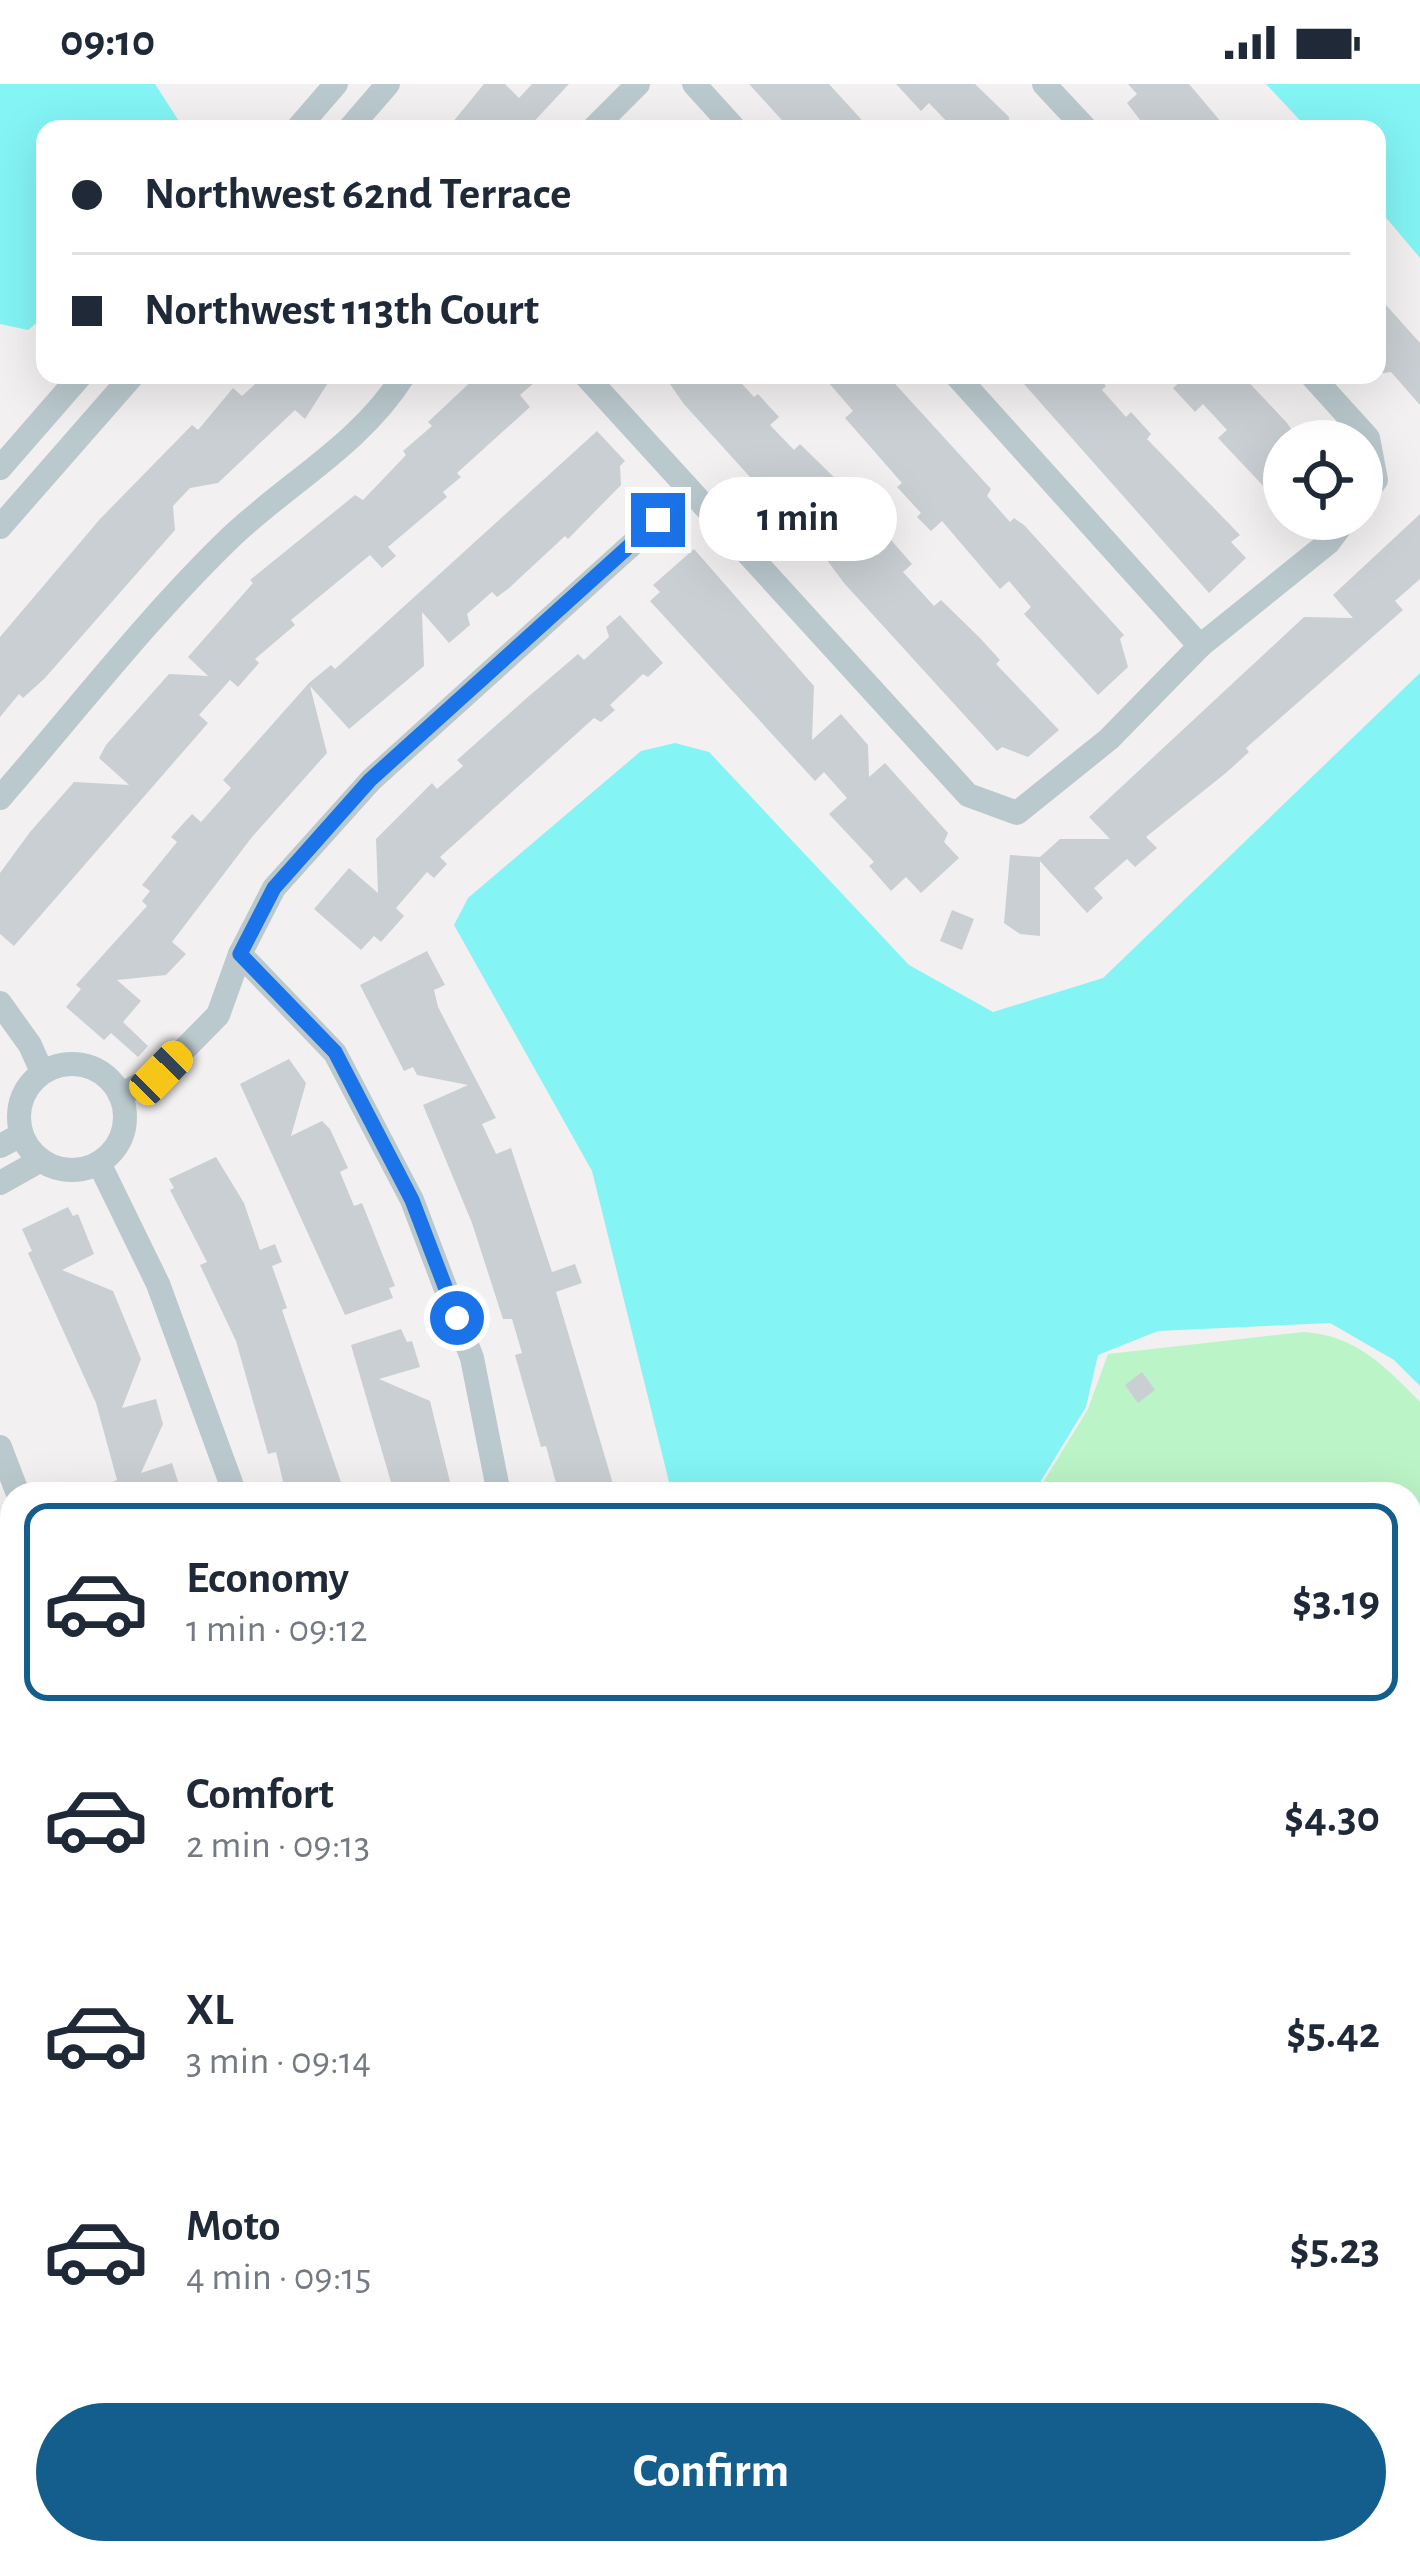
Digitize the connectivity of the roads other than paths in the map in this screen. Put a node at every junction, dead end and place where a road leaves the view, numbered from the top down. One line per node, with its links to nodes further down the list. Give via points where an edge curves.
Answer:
1 (335, 84): 6 (street); 7 (street)
2 (387, 84): 8 (street)
3 (638, 84): 9 (street)
4 (694, 84): 10 (street)
5 (1044, 84): 11 (street)
6 (305, 120)
7 (355, 120)
8 (357, 120)
9 (602, 120)
10 (727, 120)
11 (1078, 120)
12 (74, 384): 19 (street)
13 (125, 384): 21 (street)
14 (397, 384): 24 (street, via 357,435 192,577)
15 (593, 384): 20 (street)
16 (964, 384): 23 (street)
17 (1319, 384): 18 (street)
18 (1352, 420)
19 (0, 468)
20 (690, 492): 23 (street, via 968,795 1017,813 1109,739); 25 (street, via 370,780 274,888)
21 (2, 522)
22 (1330, 540): 23 (street)
23 (1200, 646)
24 (0, 798)
25 (240, 954): 28 (street, via 218,1016 161,1073); 36 (street, via 335,1052 397,1171 472,1358)
26 (0, 1003): 27 (street)
27 (42, 1072): 28 (street, via 59,1065 95,1069); 29 (street, via 21,1100)
28 (120, 1095): 31 (street, via 120,1140)
29 (11, 1140): 30 (street)
30 (41, 1160): 31 (street, via 70,1171); 32 (street)
31 (99, 1163): 35 (street, via 158,1284)
32 (0, 1183)
33 (0, 1447): 34 (street)
34 (13, 1482)
35 (231, 1482)
36 (497, 1482)

